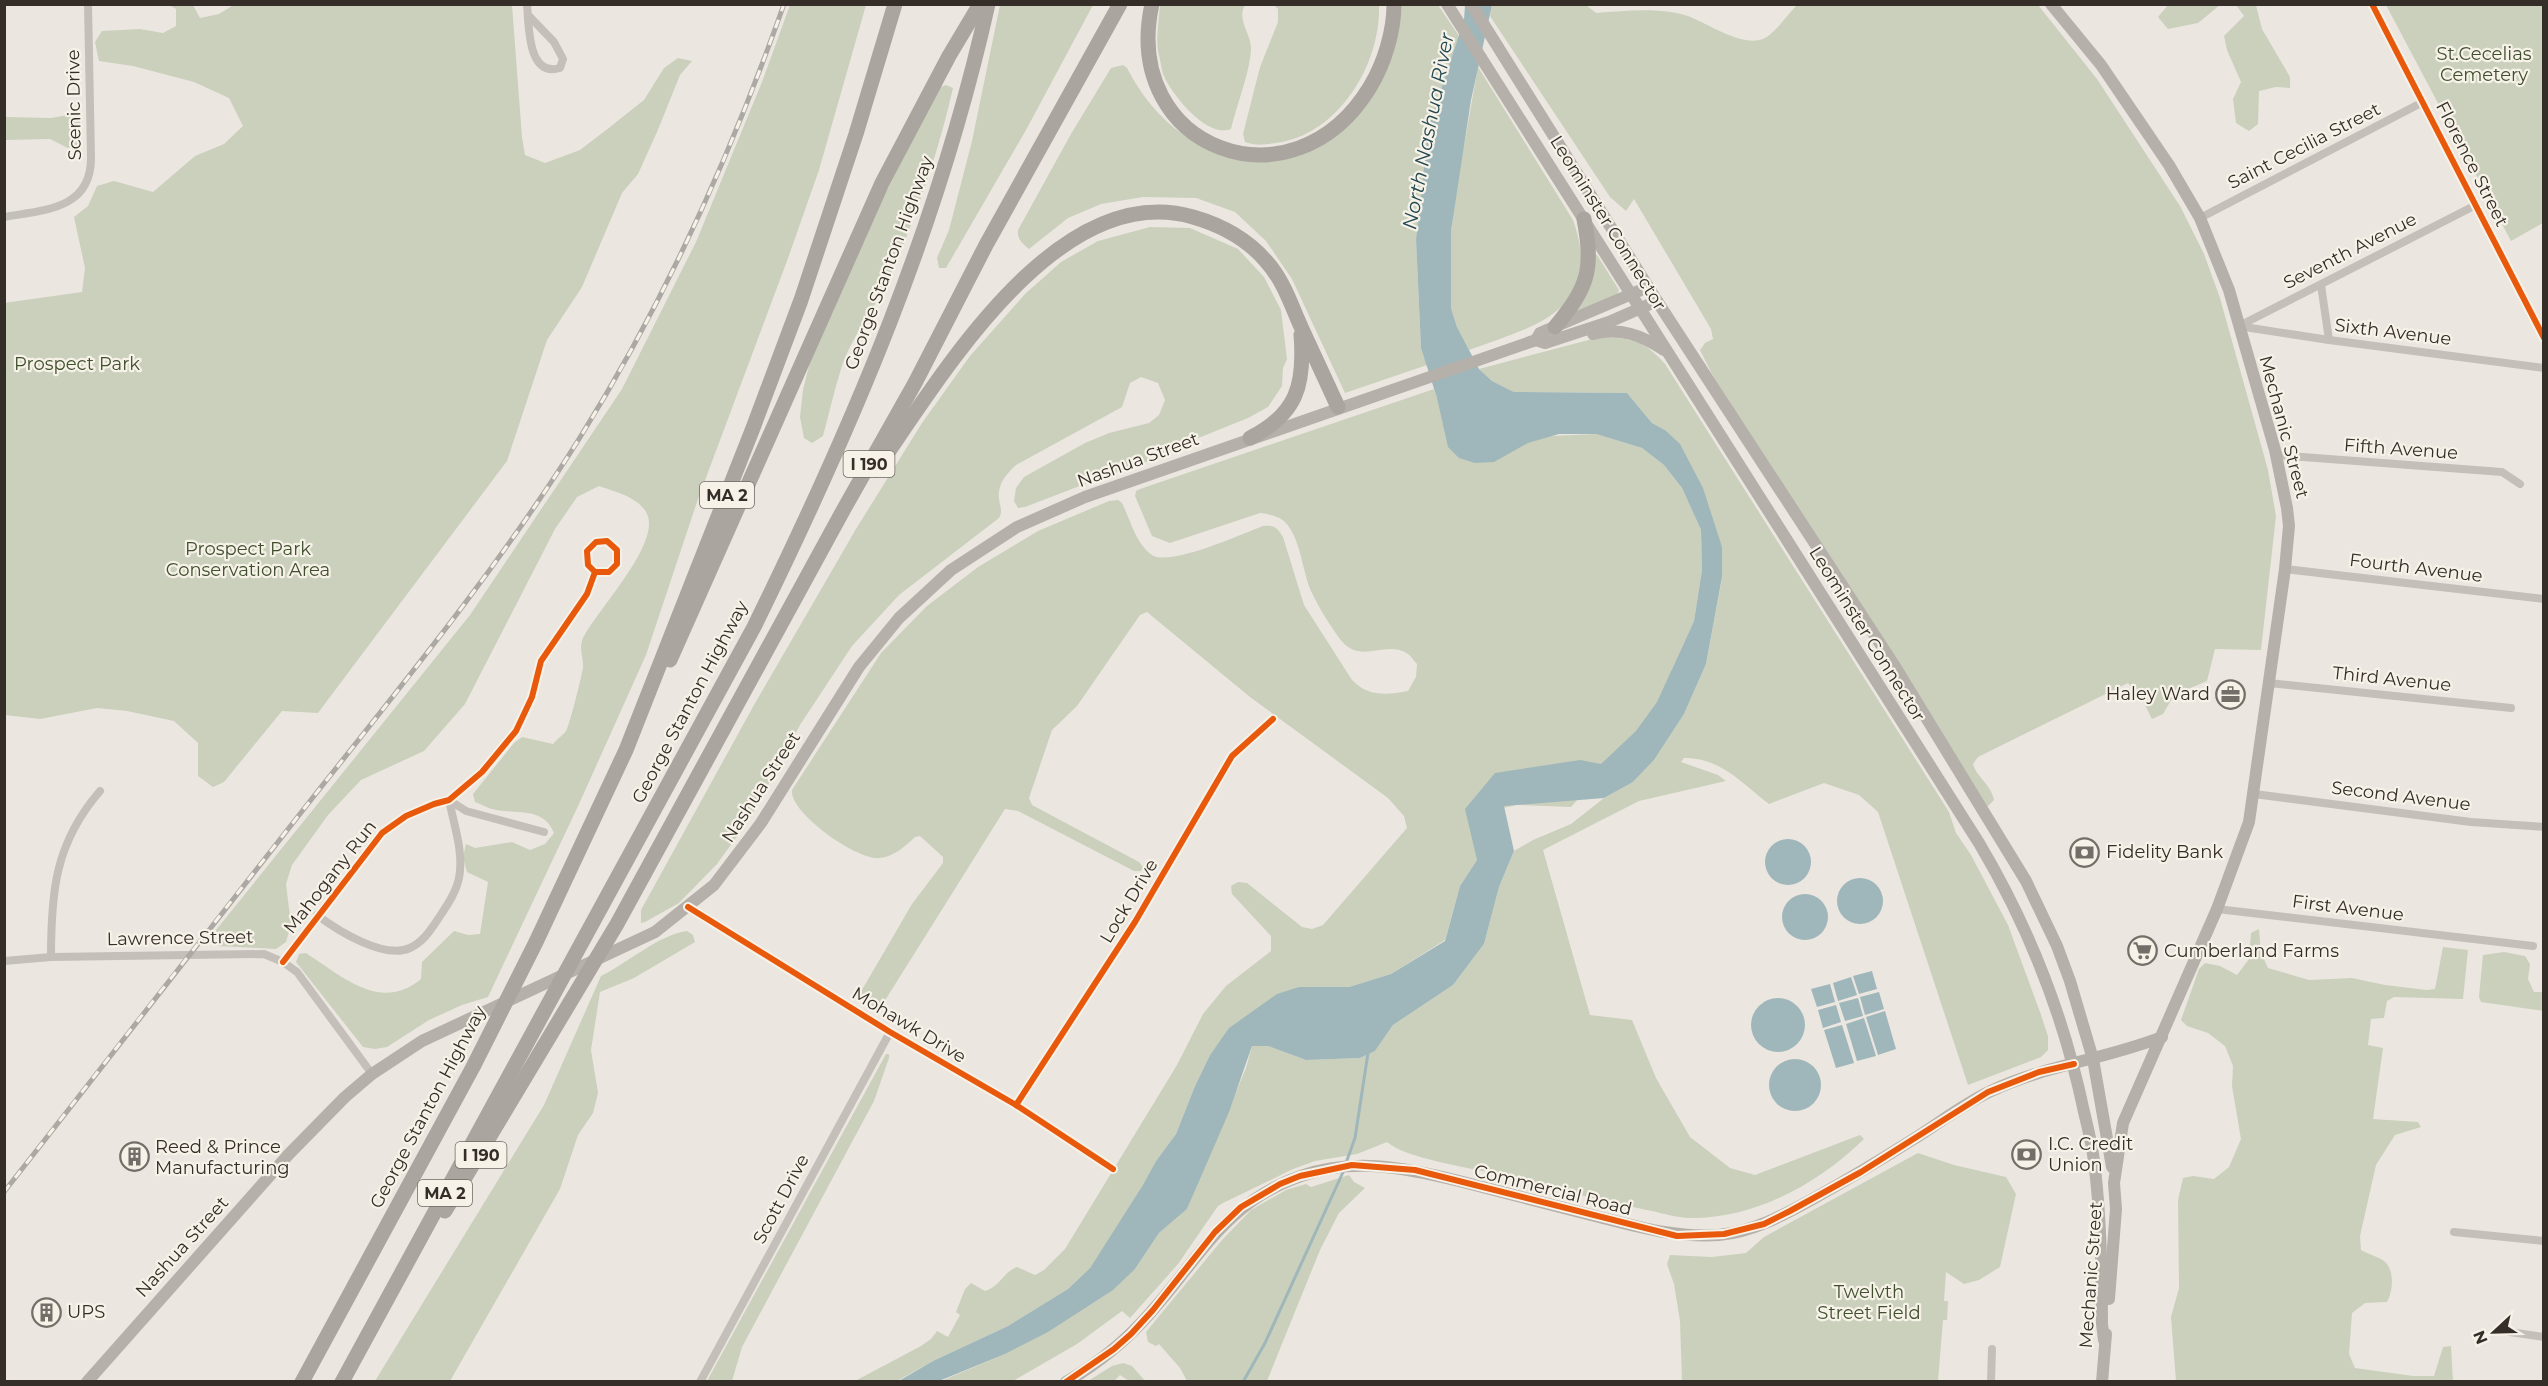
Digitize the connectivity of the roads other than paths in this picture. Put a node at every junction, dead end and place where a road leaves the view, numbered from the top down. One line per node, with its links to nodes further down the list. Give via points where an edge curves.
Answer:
1 (88, 4): 16 (street, Scenic Drive, via 89,178 79,193 64,204)
2 (528, 4): 13 (street)
3 (895, 4): 43 (highway, George Stanton Highway / MA 2, via 797,310)
4 (988, 4): 66 (highway, George Stanton Highway / MA 2, via 962,113 911,269 842,441 754,627)
5 (1120, 4): 36 (highway, I 190)
6 (1152, 4): 7 (highway, via 1148,56 1153,79 1169,108 1201,138 1255,156 1299,150 1320,139 1352,112 1377,76 1393,22)
7 (1394, 4)
8 (1447, 4): 18 (main road, Leominster Connector)
9 (1471, 4): 20 (main road, Leominster Connector)
10 (2051, 4): 17 (main road, Mechanic Street, via 2101,65)
11 (2372, 4): 14 (street, Florence Street)
12 (976, 11): 43 (highway, via 882,183 688,624)
13 (529, 16): 13 (street, via 530,39 540,64 548,69 560,68 563,62 559,50)
14 (2423, 102): 15 (street, Florence Street); 17 (street, Saint Cecilia Street)
15 (2476, 205): 19 (street, Seventh Avenue); 27 (street, Florence Street)
16 (4, 217)
17 (2200, 218): 25 (main road, Mechanic Street, via 2229,290)
18 (1584, 219): 21 (main road, Leominster Connector); 26 (highway, via 1589,268 1579,295)
19 (2321, 285): 25 (street, Seventh Avenue); 28 (street)
20 (1648, 286): 21 (main road, Nashua Street); 22 (main road, Leominster Connector)
21 (1632, 295): 23 (main road, Leominster Connector); 26 (main road, Nashua Street)
22 (1657, 301): 23 (main road, Nashua Street); 58 (main road, Leominster Connector, via 1894,665 2022,872 2057,946)
23 (1640, 309): 29 (main road, Nashua Street); 30 (main road, Leominster Connector)
24 (1301, 326): 32 (highway); 33 (highway, via 1302,369 1297,394 1281,419); 36 (highway, via 1274,270 1255,250 1225,229 1189,216 1157,213 1122,218 1094,229 1040,262 987,316)
25 (2238, 326): 28 (street, Sixth Avenue); 34 (main road, Mechanic Street)
26 (1555, 327): 29 (main road, Nashua Street, via 1540,333)
27 (2544, 338)
28 (2329, 340): 31 (street, Sixth Avenue)
29 (1541, 341): 30 (main road, via 1561,343 1622,331 1639,335); 32 (main road, Nashua Street)
30 (1667, 351): 59 (main road, Leominster Connector, via 1994,869 2039,961)
31 (2544, 368)
32 (1338, 407): 33 (main road, Nashua Street)
33 (1250, 438): 49 (main road, Nashua Street, via 1035,518 951,570 899,618 859,667 761,823 714,885)
34 (2276, 455): 35 (street, Fifth Avenue, via 2502,472); 37 (main road, Mechanic Street, via 2289,526)
35 (2520, 484)
36 (826, 542): 66 (highway, I 190, via 617,924 477,1161)
37 (2285, 569): 39 (street, Fourth Avenue); 40 (main road, Mechanic Street)
38 (595, 572): 46 (street, Mahogany Run, via 587,594 541,661 532,697 516,731 482,772)
39 (2544, 599)
40 (2269, 683): 41 (street, Third Avenue); 45 (main road, Mechanic Street)
41 (2511, 708)
42 (1273, 718): 61 (street, Lock Drive, via 1232,756 1135,921)
43 (626, 750): 72 (highway, George Stanton Highway / MA 2, via 492,1029)
44 (100, 791): 53 (street, via 73,831 54,882)
45 (2254, 794): 47 (street, Second Avenue, via 2471,822); 50 (main road, Mechanic Street, via 2241,848)
46 (449, 800): 48 (street, via 466,810); 51 (street, Mahogany Run, via 406,816 382,832); 51 (street, via 459,849 459,879 445,909 423,940 404,950 388,949 341,933)
47 (2544, 826)
48 (544, 832)
49 (688, 907): 56 (street, Mohawk Drive); 60 (main road, Nashua Street, via 654,932 422,1041)
50 (2217, 909): 52 (street, First Avenue); 57 (main road, Mechanic Street)
51 (317, 915): 55 (street, Mahogany Run)
52 (2533, 946)
53 (51, 957): 54 (street, Lawrence Street); 55 (street, Lawrence Street, via 252,952)
54 (4, 961)
55 (283, 962): 60 (street, Lawrence Street, via 305,982)
56 (890, 1032): 61 (street, Mohawk Drive); 74 (street, Scott Drive)
57 (2162, 1037): 58 (main road); 63 (main road, Mechanic Street, via 2127,1110)
58 (2093, 1059): 59 (main road); 63 (main road, Leominster Connector)
59 (2074, 1064): 69 (main road, Leominster Connector, via 2094,1160); 75 (main road, Commercial Road, via 2031,1074 1988,1092 1861,1172 1790,1211 1764,1224 1724,1234 1677,1236 1415,1170 1352,1165 1300,1176 1241,1207 1215,1232 1131,1334)
60 (372, 1074): 71 (main road, Nashua Street, via 289,1154)
61 (1016, 1105): 62 (street, Mohawk Drive)
62 (1113, 1169)
63 (2114, 1183): 69 (main road, Mechanic Street, via 2116,1209)
64 (2454, 1232): 65 (street)
65 (2544, 1241)
66 (382, 1311): 73 (highway, George Stanton Highway / MA 2)
67 (2510, 1332): 68 (street)
68 (2544, 1337)
69 (2104, 1340): 77 (main road, Mechanic Street)
70 (1992, 1349): 76 (street)
71 (87, 1382)
72 (302, 1382)
73 (342, 1382)
74 (700, 1382)
75 (1066, 1382)
76 (1991, 1382)
77 (2102, 1382)

